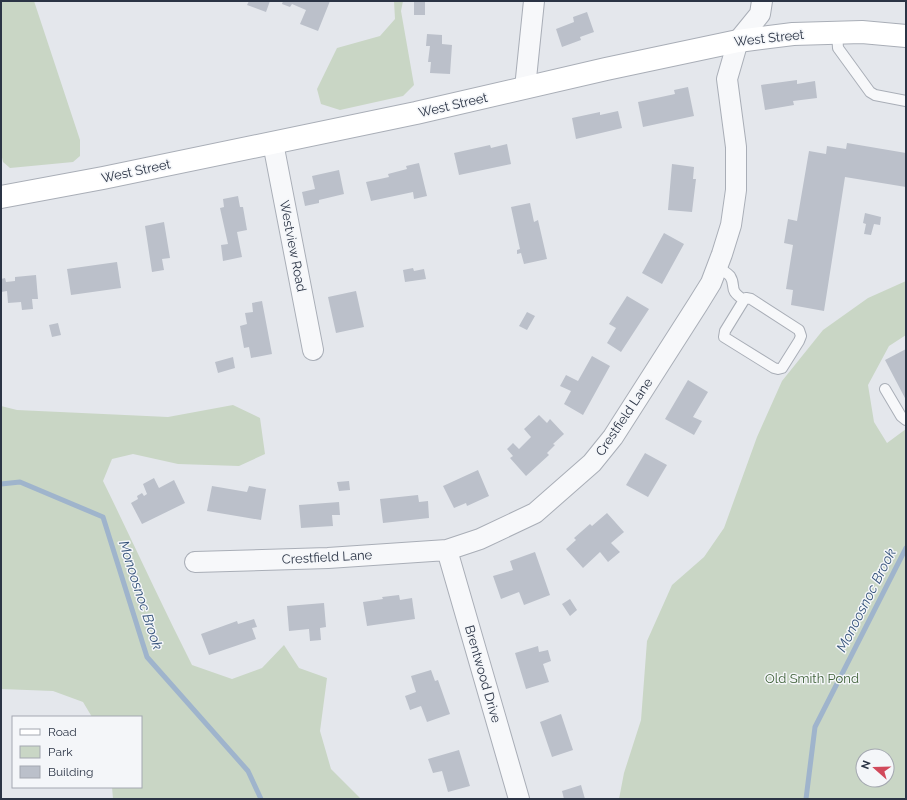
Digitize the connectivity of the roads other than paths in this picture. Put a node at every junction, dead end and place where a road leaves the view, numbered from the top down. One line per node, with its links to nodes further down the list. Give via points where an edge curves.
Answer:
1 (534, 1): 6 (street)
2 (762, 1): 5 (street, via 760,14)
3 (837, 33): 4 (main road, West Street, via 862,32); 5 (main road, West Street, via 793,34); 7 (lane, via 838,48 870,92)
4 (906, 36)
5 (738, 41): 6 (main road, West Street); 10 (street, Crestfield Lane, via 727,79 736,147 736,190 731,225)
6 (525, 88): 8 (main road, West Street)
7 (906, 100)
8 (273, 143): 9 (main road, West Street); 12 (street, Westview Road)
9 (1, 197)
10 (717, 267): 11 (lane, via 729,275 734,292); 15 (street, Crestfield Lane, via 698,304 613,437 592,463 535,513 480,539)
11 (744, 300): 11 (lane, via 724,337 774,368 782,368 799,341 800,333 751,299)
12 (313, 350)
13 (885, 389): 14 (lane)
14 (906, 420)
15 (447, 550): 16 (street, Crestfield Lane, via 328,558); 17 (street, Brentwood Drive)
16 (195, 562)
17 (519, 799)

